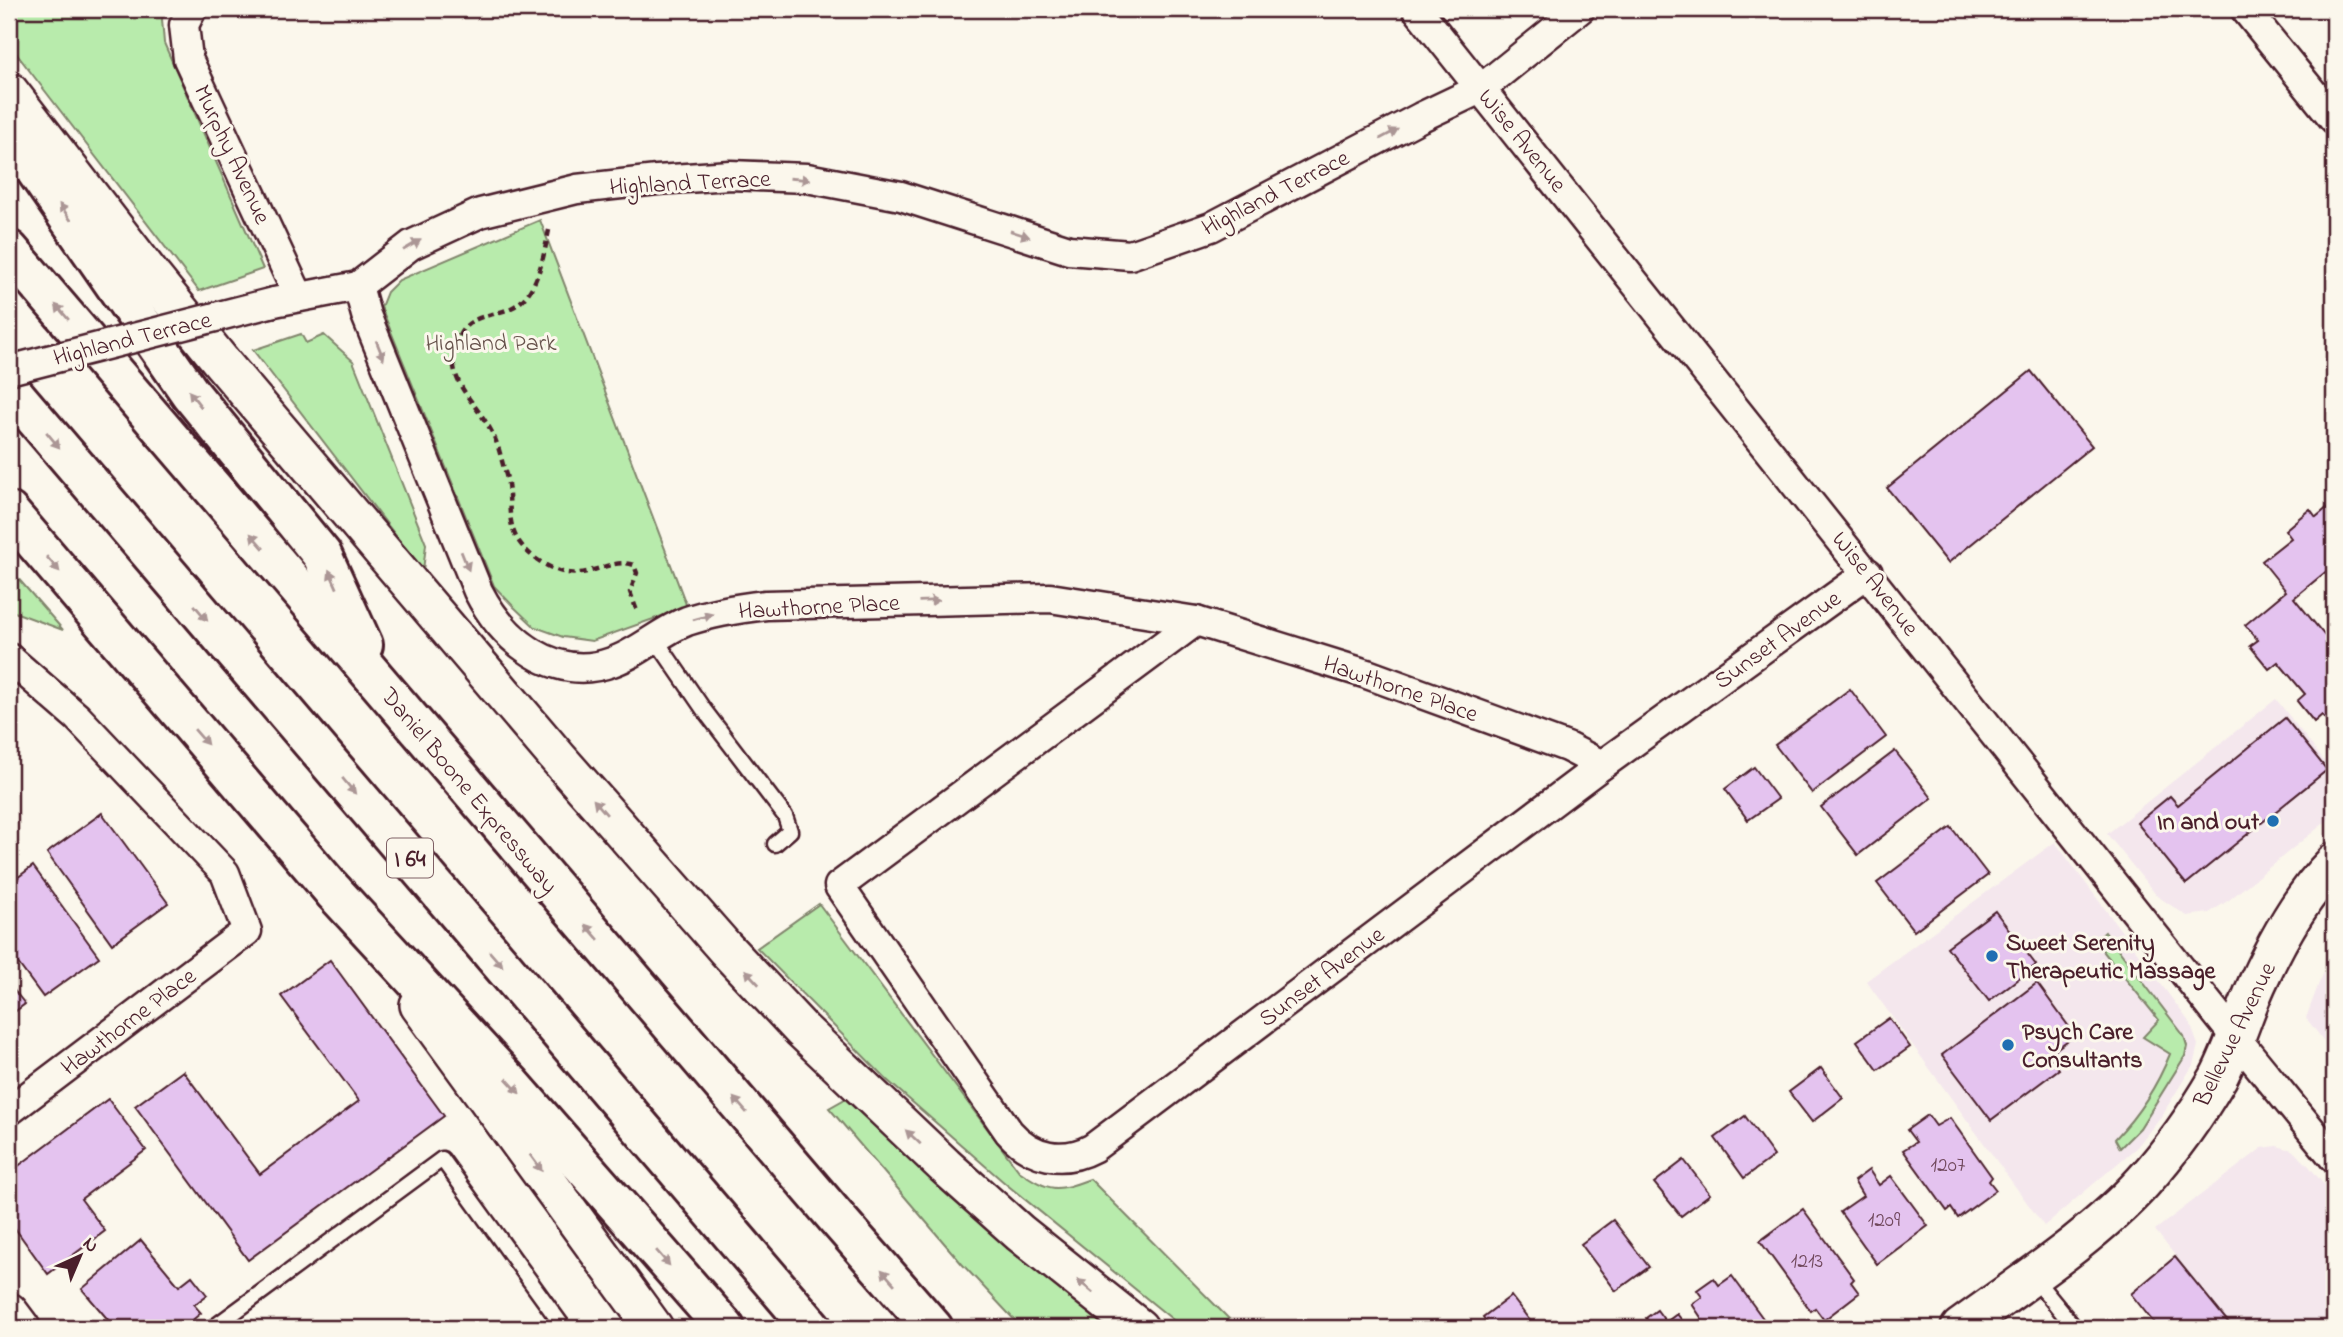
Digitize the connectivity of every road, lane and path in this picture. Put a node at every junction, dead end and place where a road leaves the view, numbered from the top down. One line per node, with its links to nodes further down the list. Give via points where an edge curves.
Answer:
1 (192, 9): 12 (street, Murphy Avenue, via 184,24 188,59)
2 (1417, 9): 5 (street, Wise Avenue)
3 (1580, 9): 5 (street, Highland Terrace)
4 (2245, 9): 7 (street)
5 (1482, 88): 11 (street, Highland Terrace, one-way to 5, via 411,244 480,213 577,189 730,175 807,178 901,195 1069,250 1130,255 1212,228); 16 (street, Wise Avenue)
6 (9, 91): 37 (street, one-way to 6, via 945,1166 802,1030 725,948 223,364)
7 (2334, 119)
8 (9, 132): 20 (main road, one-way to 8, via 322,555 190,393)
9 (551, 219): 18 (path, via 544,256 524,298 514,307 470,321 456,344 455,373 495,439 509,486 509,514 516,537 530,555 554,570 579,575 626,562 634,565 637,573 630,592)
10 (9, 250): 20 (main road, Daniel Boone Expressway, one-way to 10)
11 (358, 286): 12 (street, Highland Terrace); 18 (street, Hawthorne Place, one-way to 18, via 489,614 534,655 551,663 611,663)
12 (287, 300): 13 (street, Highland Terrace, bridge)
13 (9, 370)
14 (9, 388): 35 (main road, I 64, one-way to 35)
15 (9, 512): 24 (main road, one-way to 24)
16 (1868, 573): 21 (street, Sunset Avenue); 25 (street, Wise Avenue)
17 (1196, 621): 18 (street, Hawthorne Place, one-way to 17, via 684,622 766,605 1050,598); 21 (street, Hawthorne Place, via 1367,674 1567,747); 21 (street, Sunset Avenue, via 839,886 1009,1132 1033,1152 1054,1158 1093,1148)
18 (656, 640): 22 (lane, via 785,816 790,831)
19 (9, 658): 26 (street, Hawthorne Place, via 77,717 225,873 247,931)
20 (382, 685): 36 (main road, Daniel Boone Expressway, one-way to 20)
21 (1602, 765)
22 (775, 844)
23 (2334, 863): 25 (street, Bellevue Avenue, via 2295,914 2257,984)
24 (334, 892): 33 (street, one-way to 33); 34 (main road, one-way to 34, via 512,1085)
25 (2236, 1038): 27 (street, Wise Avenue); 28 (street, Bellevue Avenue, via 2197,1111 2143,1182)
26 (9, 1111)
27 (2334, 1158)
28 (2032, 1275): 38 (street, Bellevue Avenue); 39 (lane)
29 (9, 1312): 30 (street)
30 (21, 1328)
31 (213, 1328): 32 (lane, via 442,1159)
32 (564, 1328)
33 (654, 1328)
34 (725, 1328)
35 (812, 1328)
36 (933, 1328)
37 (1139, 1328)
38 (1960, 1328)
39 (2075, 1328)

